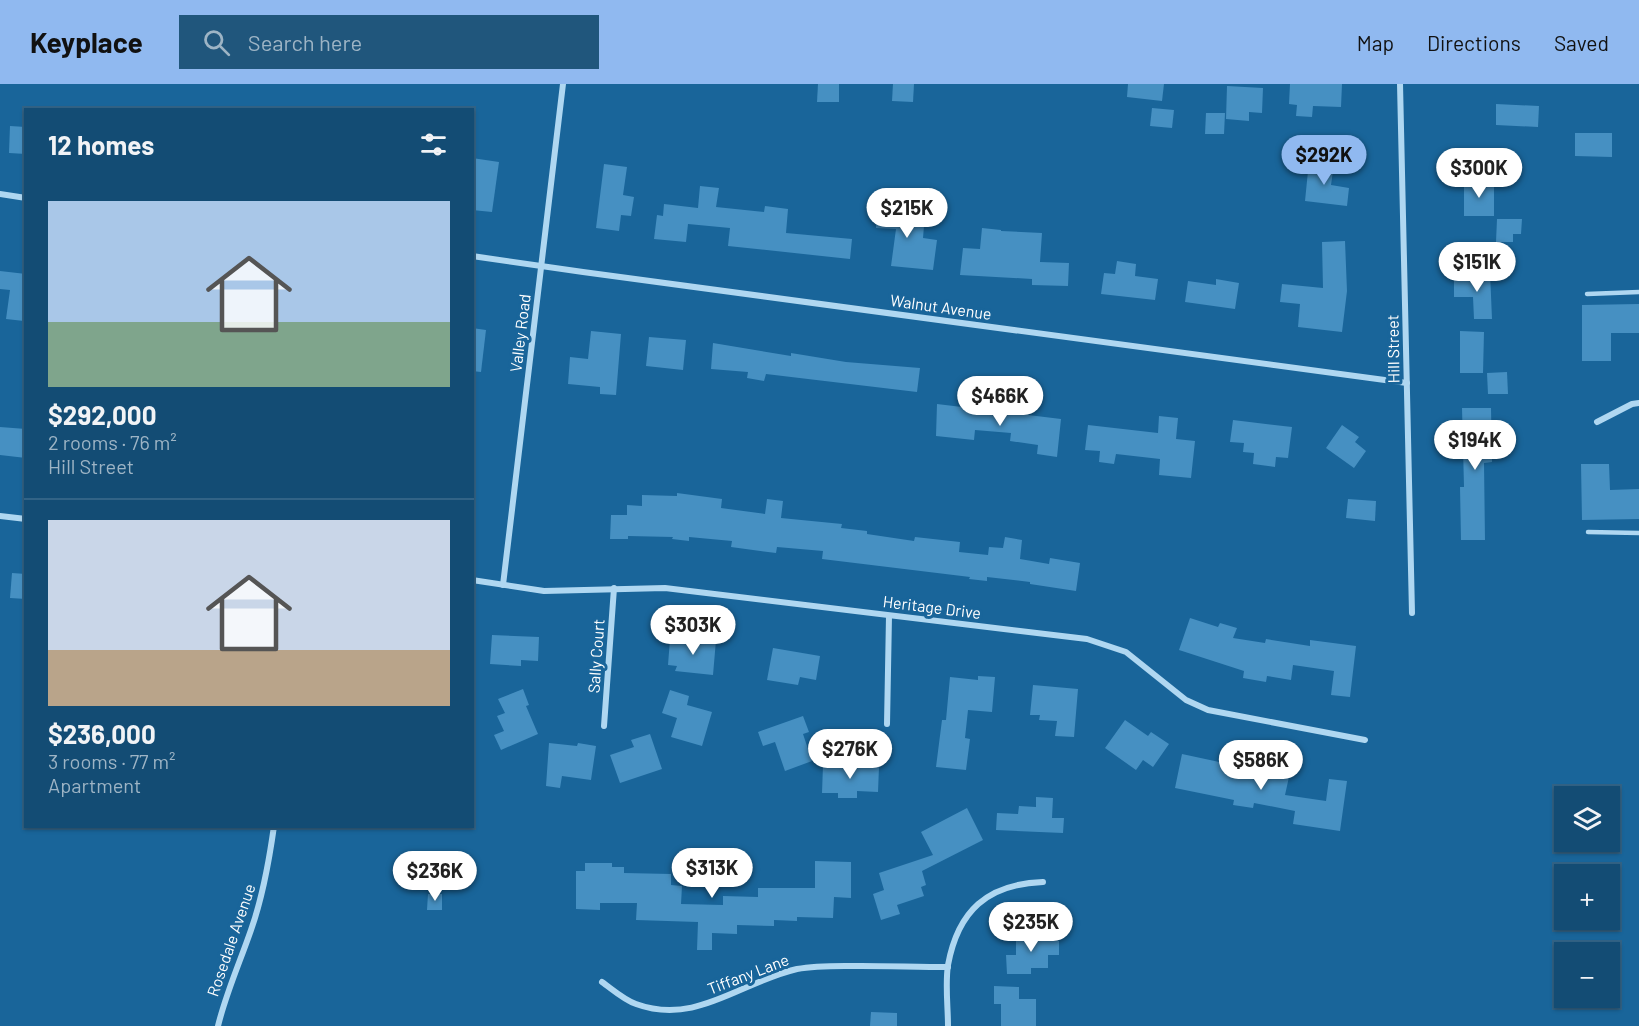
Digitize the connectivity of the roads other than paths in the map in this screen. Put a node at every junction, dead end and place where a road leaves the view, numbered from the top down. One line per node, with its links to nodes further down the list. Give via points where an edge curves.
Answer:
1 (563, 84): 6 (street, Valley Road)
2 (1400, 84): 9 (street, Hill Street)
3 (0, 195): 4 (street)
4 (24, 198)
5 (474, 256): 6 (street, Walnut Avenue)
6 (542, 266): 9 (street, Walnut Avenue); 17 (street, Valley Road)
7 (1639, 292): 8 (lane)
8 (1587, 294)
9 (1407, 383): 19 (street, Hill Street)
10 (1639, 403): 11 (street)
11 (1597, 422)
12 (0, 516): 13 (street)
13 (24, 519)
14 (1588, 532): 15 (lane)
15 (1639, 534)
16 (474, 580): 17 (street, Heritage Drive)
17 (503, 585): 18 (street, Heritage Drive, via 544,591)
18 (614, 588): 20 (street, Heritage Drive, via 665,588); 22 (street, Sally Court)
19 (1412, 613)
20 (889, 616): 21 (street); 23 (street, Heritage Drive, via 1099,642 1126,652 1186,700 1208,710)
21 (887, 724)
22 (604, 726)
23 (1365, 740)
24 (274, 828): 28 (street, Rosedale Avenue, via 268,871)
25 (1043, 882): 26 (street, via 992,893 971,910 958,930)
26 (948, 967): 27 (street, Tiffany Lane, via 797,969 677,1012 634,1004); 29 (street)
27 (602, 982)
28 (218, 1026)
29 (948, 1026)

